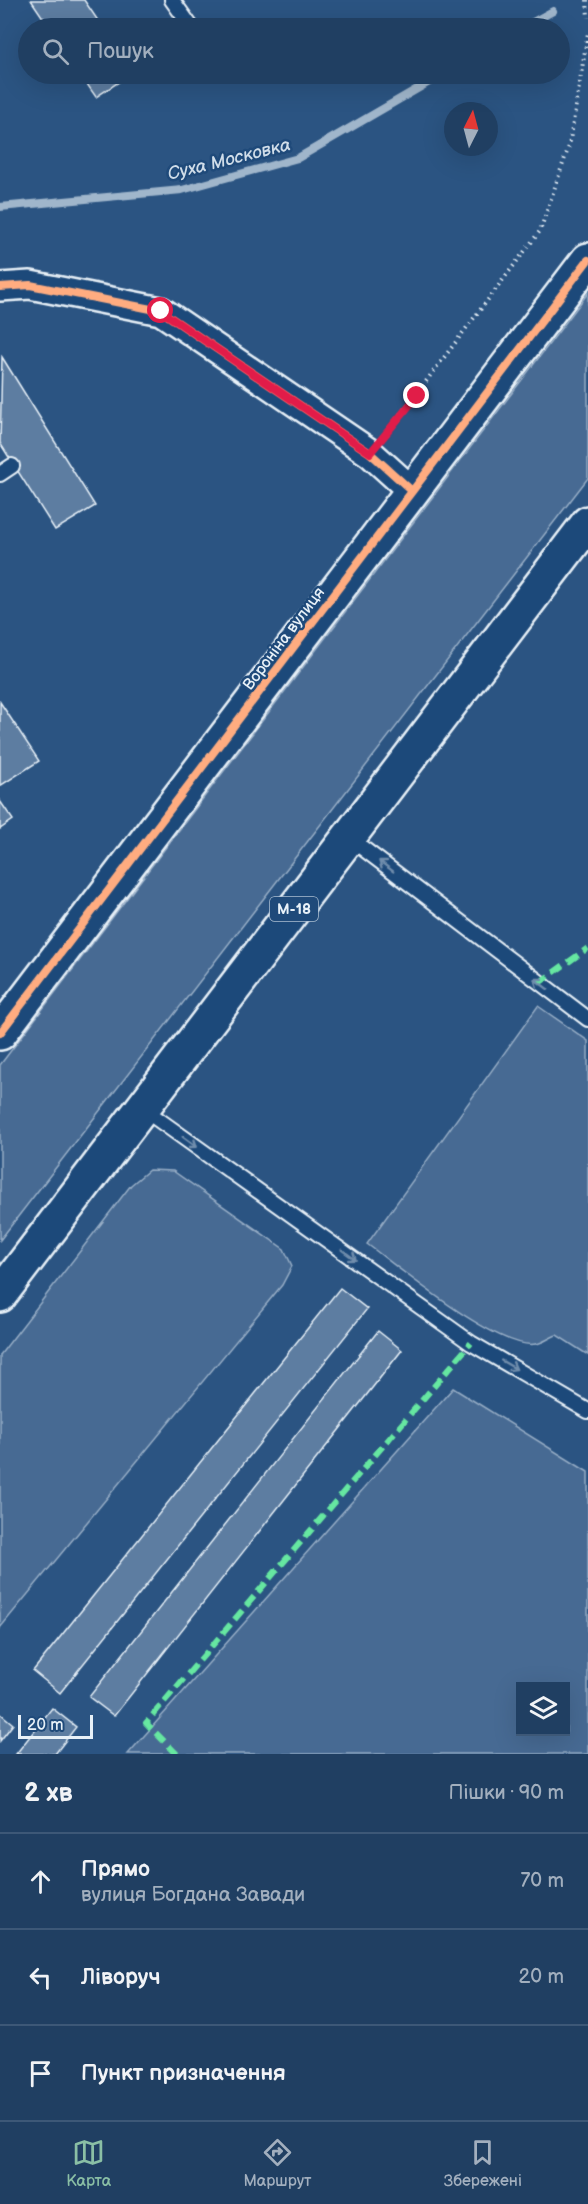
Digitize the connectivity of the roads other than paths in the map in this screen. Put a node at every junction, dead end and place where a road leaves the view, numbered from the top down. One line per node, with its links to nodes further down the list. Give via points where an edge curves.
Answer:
1 (172, 0): 2 (lane)
2 (185, 18)
3 (588, 260): 7 (main road, Вороніна вулиця)
4 (0, 287): 7 (street, via 30,285 161,311 370,453)
5 (12, 466): 6 (lane)
6 (0, 474)
7 (412, 491): 11 (main road, Вороніна вулиця)
8 (588, 523): 9 (main road, М-18)
9 (348, 837): 10 (lane, one-way to 9); 12 (main road, М-18)
10 (588, 1019)
11 (0, 1033)
12 (142, 1108): 13 (main road, М-18); 14 (lane, one-way to 14, via 471,1343)
13 (0, 1295)
14 (588, 1411)

